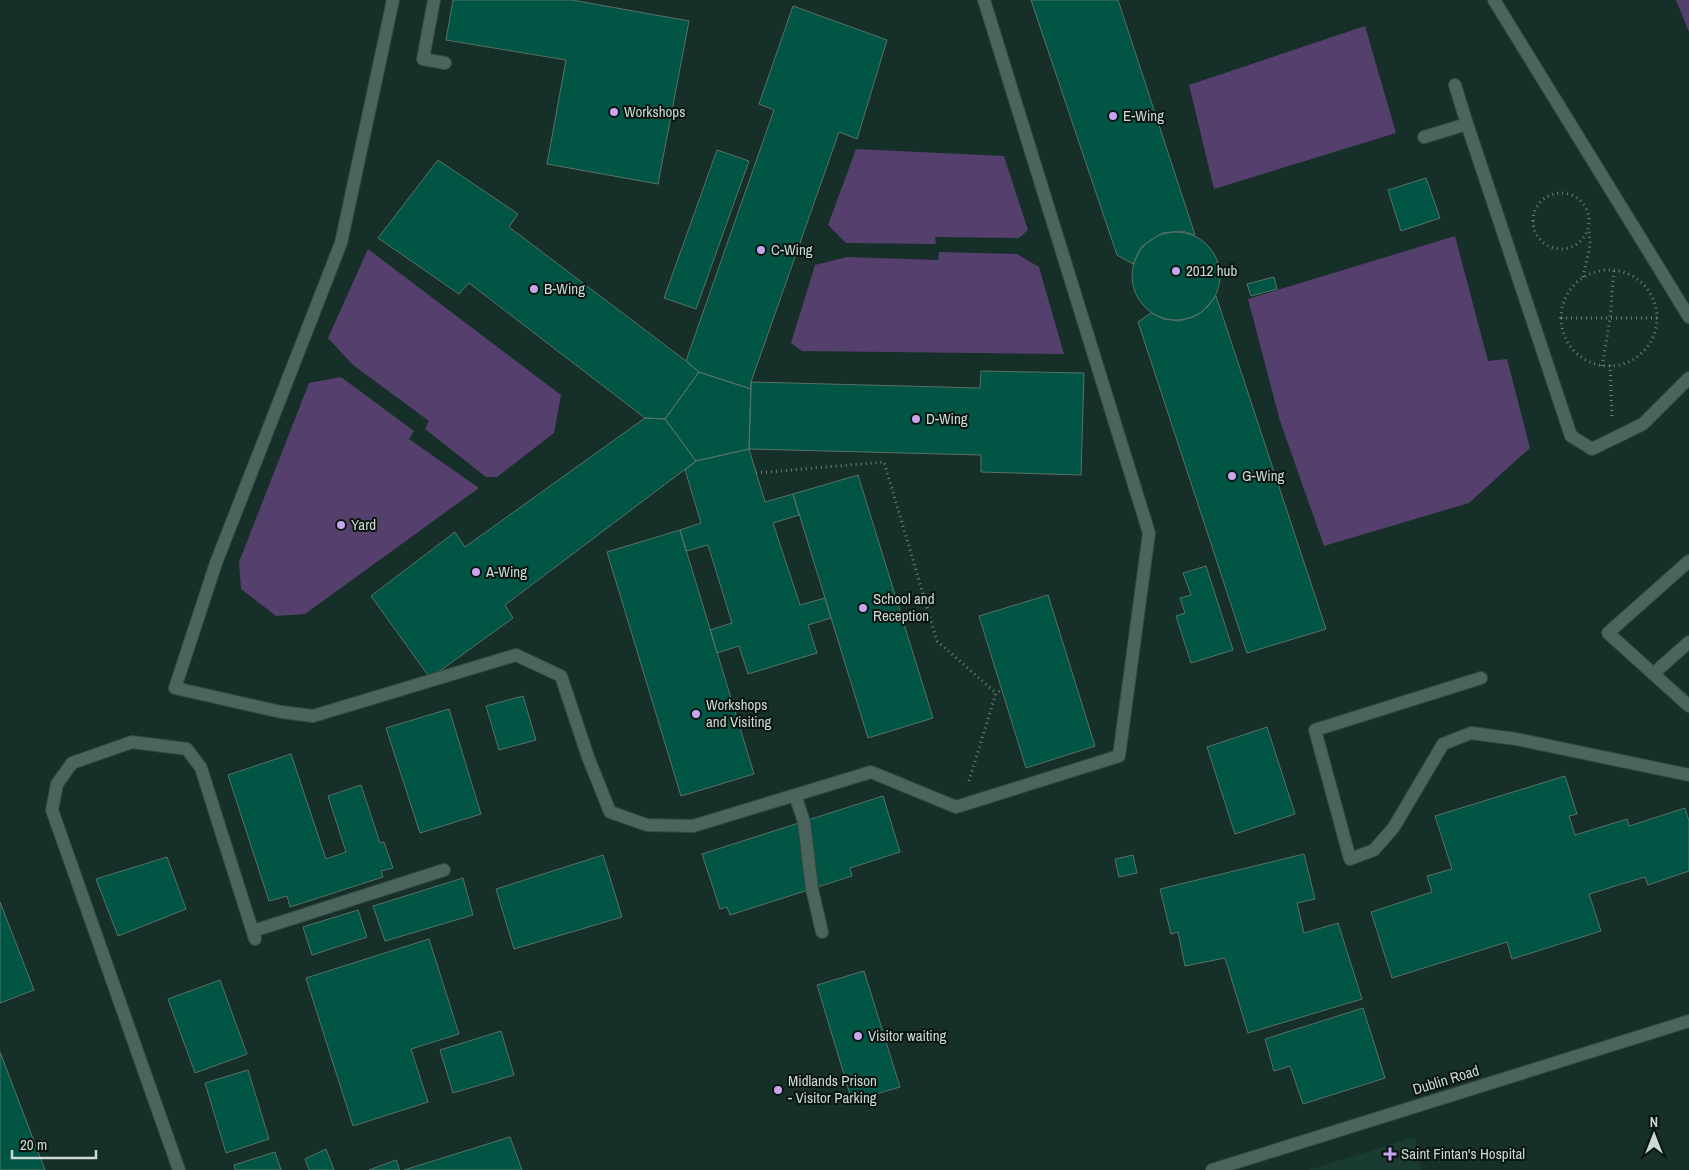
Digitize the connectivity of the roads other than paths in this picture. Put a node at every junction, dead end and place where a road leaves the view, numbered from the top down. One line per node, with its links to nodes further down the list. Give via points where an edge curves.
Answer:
1 (394, 0): 17 (main road, via 341,243 216,563 175,688 313,716 516,655 561,676 610,812 647,825 693,826)
2 (434, 0): 5 (main road, via 423,59)
3 (984, 0): 17 (main road, via 1149,532 1119,756 956,807 871,772)
4 (1494, 0): 9 (main road)
5 (445, 63)
6 (1455, 85): 7 (main road)
7 (1467, 124): 8 (main road); 10 (main road, via 1571,436 1592,448 1643,424)
8 (1424, 137)
9 (1689, 317)
10 (1689, 378)
11 (1689, 560): 13 (main road, via 1608,633)
12 (1689, 642): 13 (main road)
13 (1653, 674): 15 (main road)
14 (1481, 678): 16 (main road, via 1315,730 1350,859 1374,850 1394,827 1443,744 1471,733 1516,739)
15 (1689, 706)
16 (1689, 775)
17 (796, 795): 19 (main road, via 804,822 812,889)
18 (444, 870): 21 (main road, via 254,935 201,768 187,749 132,742 72,763 57,784 52,810)
19 (822, 932)
20 (1689, 1020): 22 (main road, Dublin Road)
21 (179, 1170)
22 (1212, 1170)

